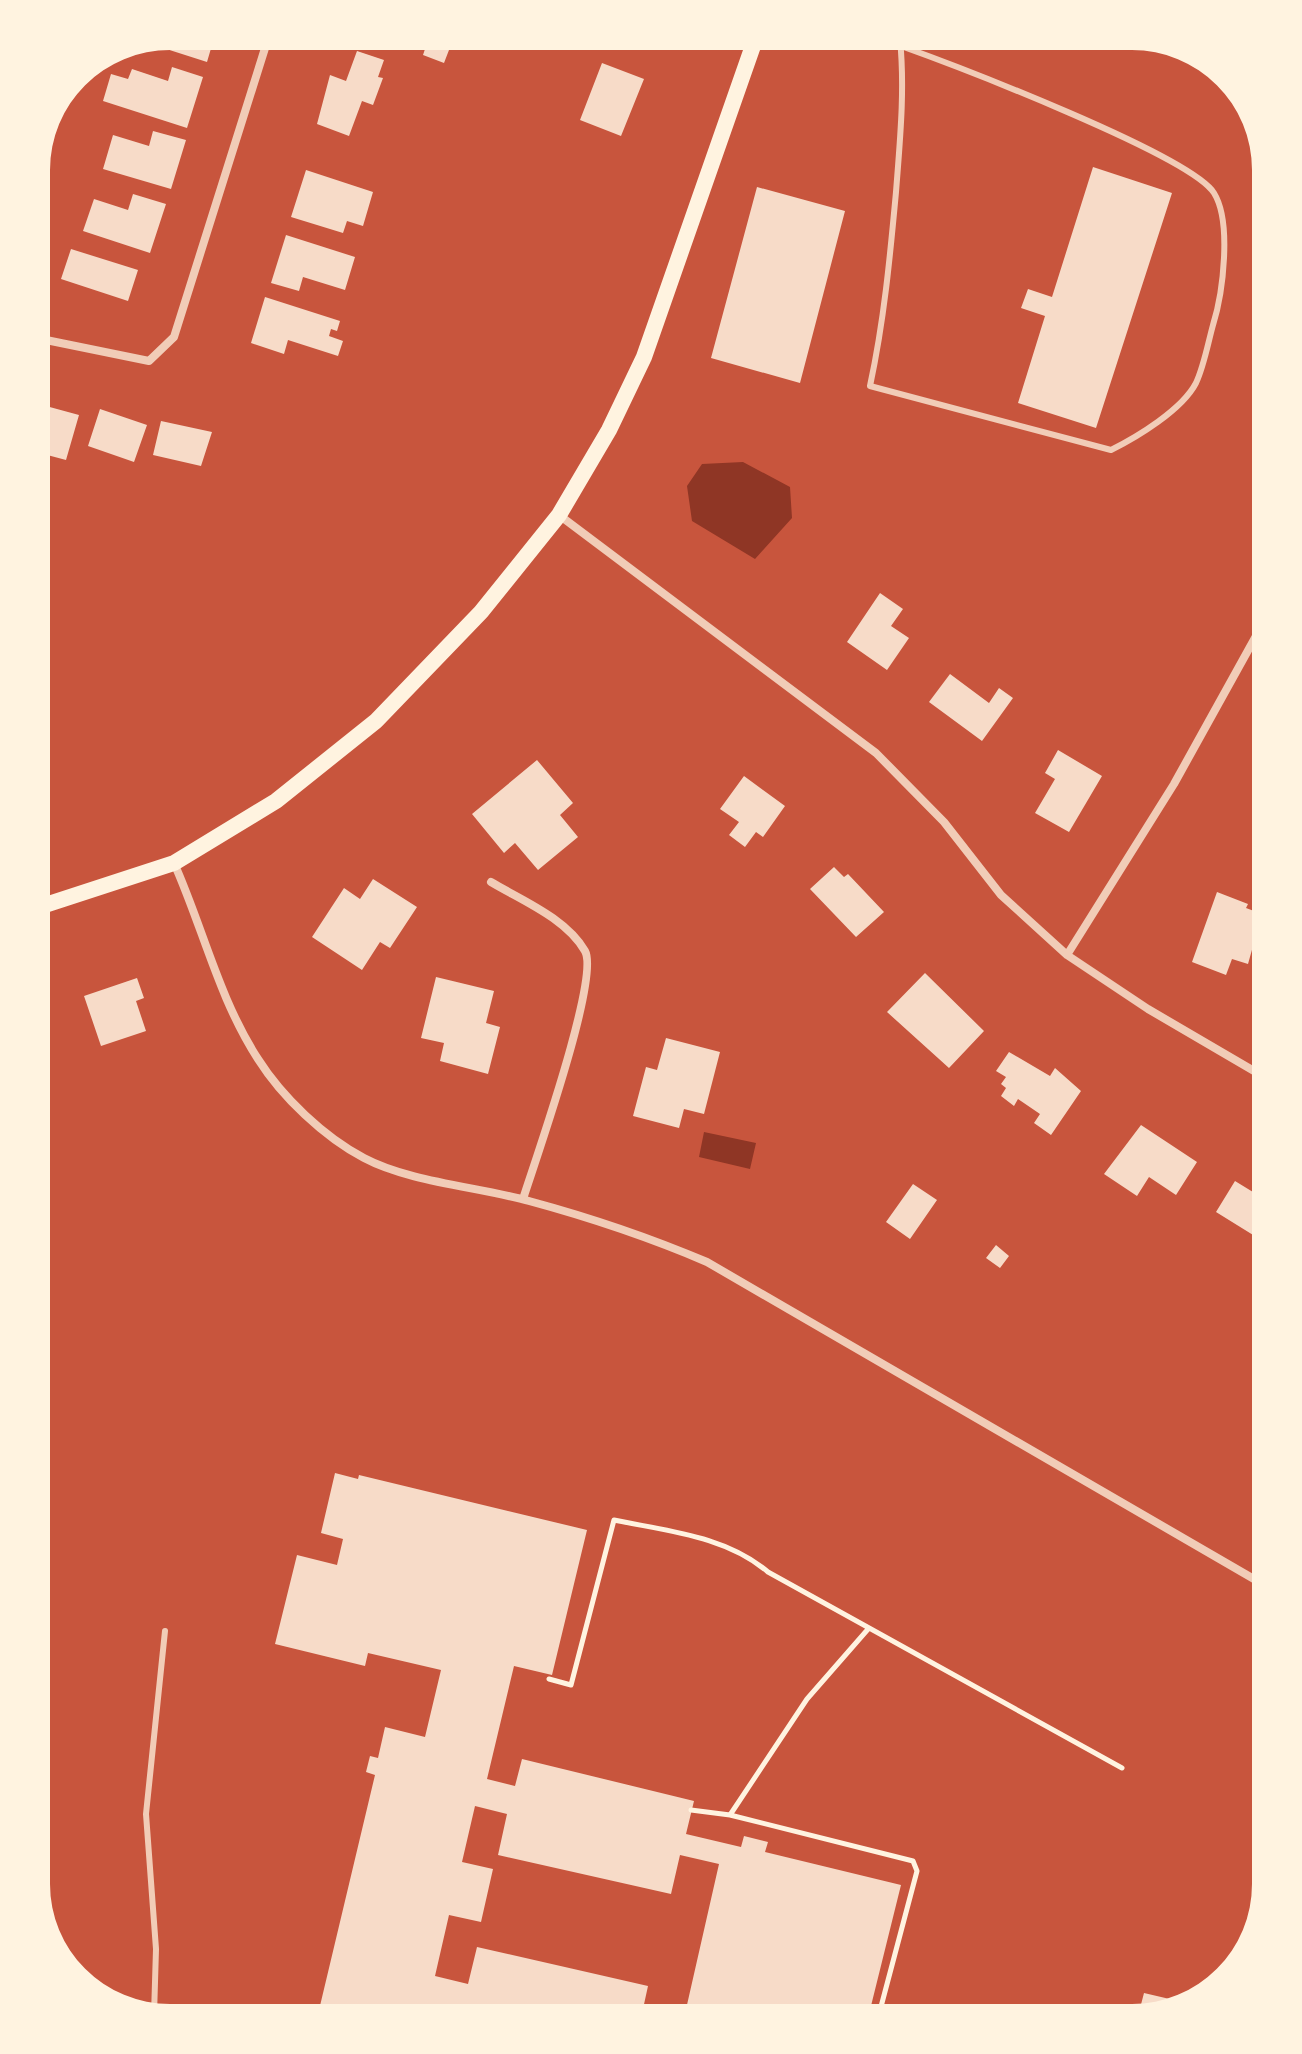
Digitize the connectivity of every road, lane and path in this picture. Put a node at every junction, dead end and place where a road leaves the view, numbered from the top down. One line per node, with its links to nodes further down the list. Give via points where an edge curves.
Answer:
1 (264, 50): 5 (street, via 174,337 149,361)
2 (751, 50): 6 (main road, via 644,357)
3 (901, 50): 4 (lane, via 904,76 885,317 870,386 1111,450 1149,431 1195,385 1218,309 1225,230 1214,193 1180,163)
4 (919, 50)
5 (50, 341)
6 (559, 515): 8 (main road, via 481,612 376,721 276,801); 11 (street, via 876,753 944,822 1001,895)
7 (1252, 643): 11 (street, via 1174,784)
8 (174, 863): 10 (main road); 13 (street, via 235,1019 258,1061 292,1100 366,1159)
9 (491, 882): 13 (street, via 561,926 584,950 589,964 572,1042)
10 (50, 903)
11 (1067, 955): 12 (street)
12 (1252, 1070)
13 (523, 1199): 14 (street, via 621,1226 707,1262)
14 (1252, 1578)
15 (869, 1628): 17 (path, via 768,1572 747,1554 614,1520 571,1685); 18 (path); 20 (path, via 807,1699)
16 (165, 1631): 21 (lane, via 146,1814 156,1949)
17 (549, 1679)
18 (1122, 1768)
19 (691, 1810): 20 (path)
20 (730, 1815): 22 (path, via 916,1865)
21 (154, 2003)
22 (881, 2004)

